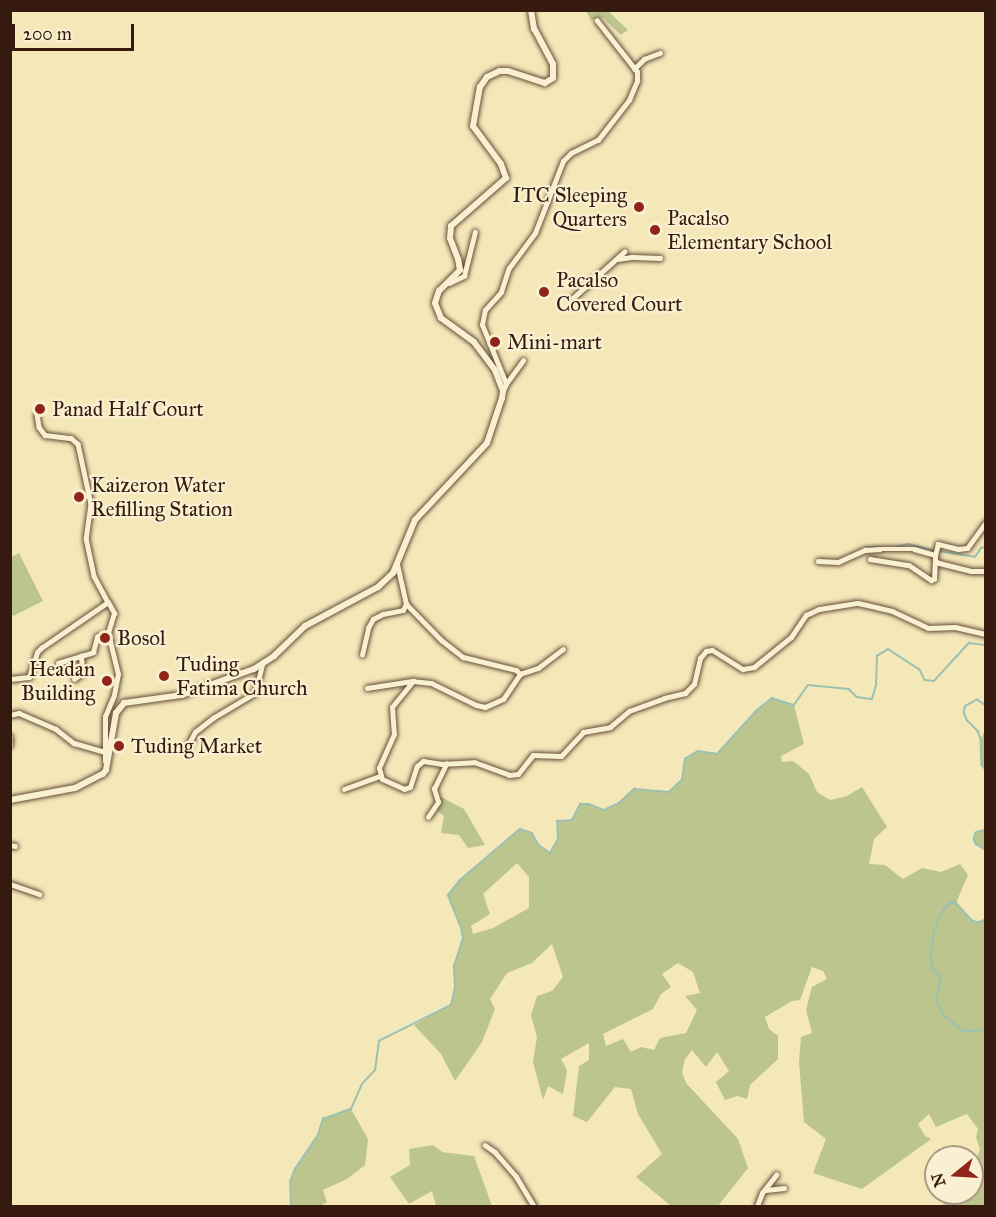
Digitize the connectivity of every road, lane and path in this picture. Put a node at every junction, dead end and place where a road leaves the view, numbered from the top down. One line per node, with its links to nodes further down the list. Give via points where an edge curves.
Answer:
1 (531, 10): 9 (main road, via 534,29 553,64 553,78 545,82 500,71 487,77 480,87 473,126 501,164 506,178 451,226 450,238 460,265)
2 (597, 21): 4 (street)
3 (660, 53): 4 (street, via 644,59)
4 (634, 69): 12 (street, via 637,81 629,100 598,140 563,161 535,233 509,268 501,292 482,316)
5 (475, 232): 9 (street, via 464,276)
6 (624, 252): 8 (street)
7 (660, 258): 8 (street)
8 (618, 259): 10 (street)
9 (447, 284): 12 (main road, via 436,297 438,314 484,352)
10 (573, 298)
11 (523, 362): 12 (street)
12 (504, 387): 18 (main road, via 487,443 415,520)
13 (37, 414): 20 (street, via 45,435 71,438 78,444 91,504 86,538 94,576)
14 (986, 522): 15 (street, via 964,549 936,545)
15 (935, 558): 16 (street, via 934,579 909,565); 17 (street, via 914,549 880,549 865,550 838,562); 19 (street, via 971,571)
16 (870, 559)
17 (818, 561)
18 (397, 564): 21 (street); 28 (main road, via 378,587 305,626)
19 (986, 571)
20 (108, 602): 22 (street, via 114,613); 30 (street, via 41,648 29,677)
21 (406, 604): 25 (street, via 403,610 374,619); 29 (street, via 463,657)
22 (108, 633): 26 (street, via 98,637 93,652); 38 (street, via 118,674 105,716)
23 (986, 634): 39 (street, via 956,627 928,628 892,611 858,603 819,609 806,615 791,637 754,667 743,669 712,650 706,651 700,658 694,684 685,693 630,711 610,727 583,732 561,756 533,755 518,774 509,775 474,762)
24 (563, 649): 29 (street, via 540,666)
25 (362, 655)
26 (81, 656): 27 (street); 31 (street, via 82,673)
27 (58, 663)
28 (262, 665): 37 (street, via 255,693 195,732); 40 (main road, via 182,695 124,703 116,713)
29 (520, 674): 32 (street, via 503,699 485,707 431,683)
30 (10, 679)
31 (74, 679)
32 (413, 681): 33 (street); 41 (street, via 392,707 394,735 379,768)
33 (367, 688)
34 (10, 715): 38 (street, via 19,713 56,729 75,743)
35 (10, 736): 36 (street)
36 (10, 745)
37 (187, 747)
38 (106, 752): 40 (street)
39 (446, 764): 41 (street, via 423,761 407,789 391,785); 44 (street, via 434,789 438,802)
40 (106, 770): 43 (main road, via 88,784)
41 (380, 776): 42 (street)
42 (344, 789)
43 (10, 800)
44 (428, 817)
45 (10, 884): 46 (street)
46 (39, 894)
47 (485, 1145): 51 (street, via 508,1167)
48 (776, 1175): 50 (street)
49 (784, 1188): 50 (street)
50 (766, 1190): 52 (street)
51 (534, 1206)
52 (757, 1206)

